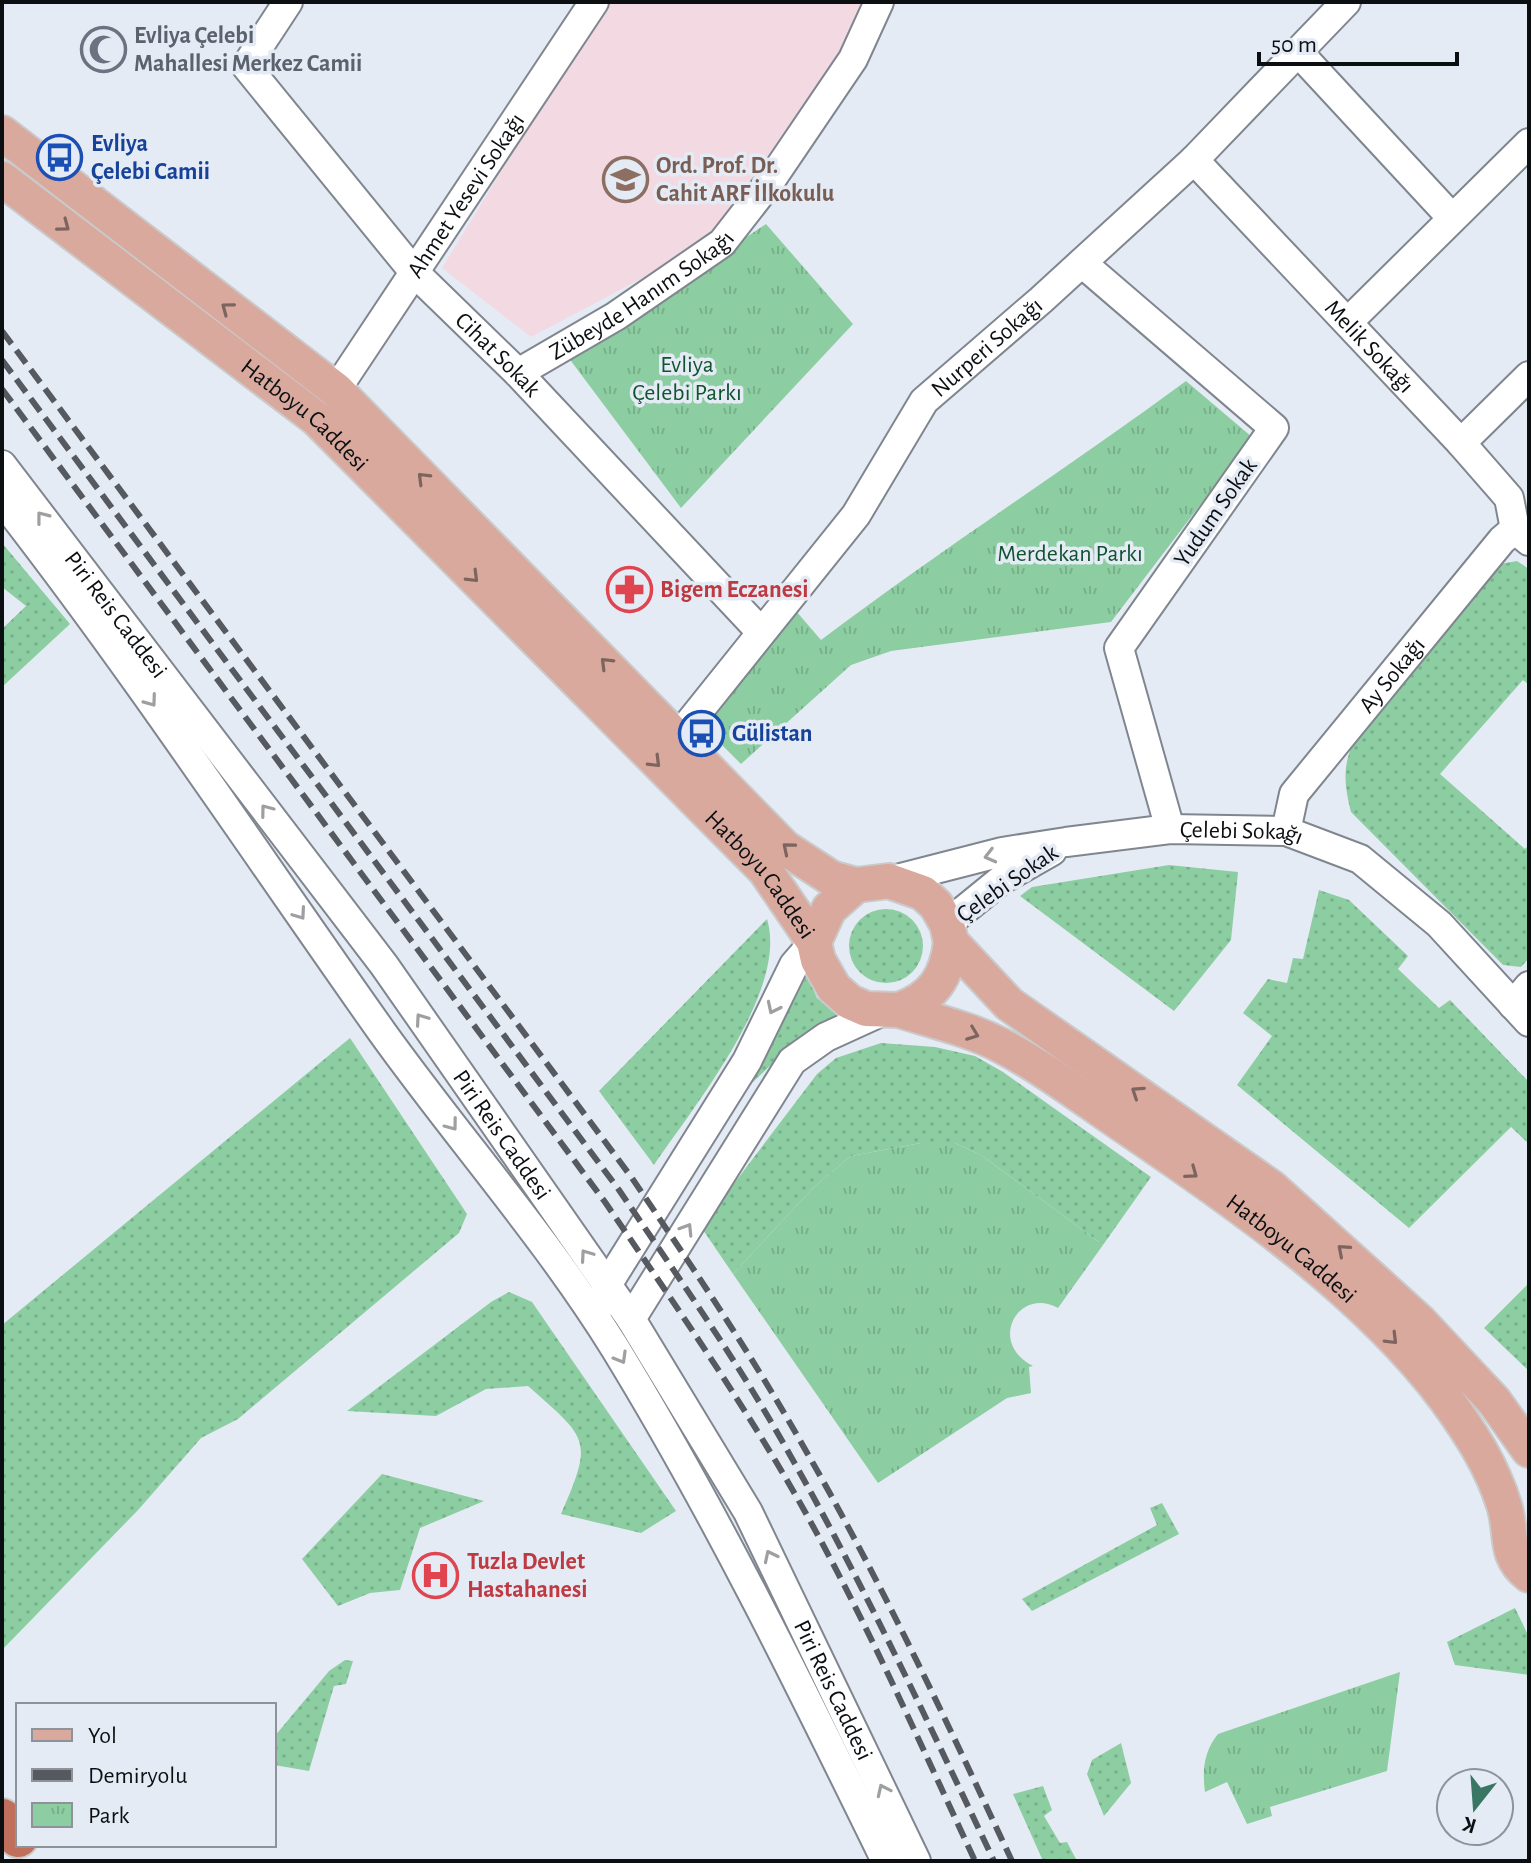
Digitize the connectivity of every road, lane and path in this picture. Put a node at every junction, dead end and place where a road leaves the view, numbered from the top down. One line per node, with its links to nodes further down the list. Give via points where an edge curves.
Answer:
1 (288, 2): 12 (street, Cihat Sokak, via 246,66)
2 (594, 2): 12 (street, Ahmet Yesevi Sokağı)
3 (879, 2): 14 (street, Zübeyde Hanım Sokağı, via 853,59 722,243 616,316)
4 (1346, 2): 5 (street, Nurperi Sokağı)
5 (1299, 53): 8 (street, Nurperi Sokağı); 10 (street)
6 (2, 133): 16 (main road, Hatboyu Caddesi, one-way to 6)
7 (1529, 143): 10 (street)
8 (1194, 160): 11 (street, Nurperi Sokağı); 13 (street, Melik Sokağı)
9 (2, 179): 29 (main road, Hatboyu Caddesi, one-way to 29, via 317,419 765,870)
10 (1452, 218): 13 (street)
11 (1082, 263): 21 (street, Nurperi Sokağı, via 924,401 856,515); 23 (street, Yudum Sokak, via 1274,428 1119,648)
12 (414, 272): 14 (street, Cihat Sokak); 16 (street, Ahmet Yesevi Sokağı)
13 (1348, 322): 17 (street, Melik Sokağı)
14 (518, 373): 21 (street, Cihat Sokak)
15 (1529, 376): 17 (street)
16 (336, 390): 22 (main road, Hatboyu Caddesi, one-way to 16)
17 (1461, 443): 20 (street, Melik Sokağı, via 1509,498)
18 (2, 465): 32 (street, Piri Reis Caddesi, one-way to 18, via 384,965)
19 (2, 500): 34 (street, Piri Reis Caddesi, one-way to 34, via 64,579 384,1034)
20 (1522, 535): 24 (street, Ay Sokağı, via 1502,540 1294,794)
21 (761, 632): 22 (street, Nurperi Sokağı)
22 (678, 737): 27 (main road, Hatboyu Caddesi, one-way to 22, via 831,878 785,848)
23 (1170, 829): 24 (street, Çelebi Sokağı); 25 (street, Çelebi Sokağı)
24 (1286, 831): 30 (street, Çelebi Sokağı, via 1360,859)
25 (1066, 842): 26 (street, Çelebi Sokağı, one-way to 26, via 1002,852); 28 (street, Çelebi Sokak, via 1001,880)
26 (889, 881): 27 (main road, Hatboyu Caddesi); 28 (main road, Hatboyu Caddesi, via 923,893 936,905)
27 (856, 885): 29 (main road, via 829,909)
28 (949, 933): 31 (main road, via 949,961 938,984 927,996); 35 (main road, Hatboyu Caddesi, one-way to 28, via 1367,1271 1272,1188 1009,1004)
29 (814, 942): 31 (main road, Hatboyu Caddesi, via 834,988 850,1002); 32 (street, one-way to 32, via 794,965 747,1061)
30 (1524, 1004)
31 (891, 1011): 33 (street, one-way to 31, via 792,1061 826,1037); 39 (main road, Hatboyu Caddesi, one-way to 39, via 971,1032 1014,1053 1267,1228 1395,1341 1444,1396 1474,1439 1505,1507)
32 (607, 1285): 33 (street, Piri Reis Caddesi); 34 (street)
33 (631, 1319): 34 (street); 44 (street, Piri Reis Caddesi, one-way to 33, via 748,1512)
34 (599, 1323): 43 (street, Piri Reis Caddesi, one-way to 43, via 772,1627)
35 (1471, 1376): 36 (street); 37 (main road, Hatboyu Caddesi)
36 (1529, 1415)
37 (1529, 1450)
38 (1529, 1499): 39 (main road)
39 (1508, 1528): 40 (main road, Hatboyu Caddesi, via 1510,1552)
40 (1529, 1575)
41 (2, 1819): 42 (highway)
42 (16, 1835)
43 (886, 1861)
44 (916, 1861)

